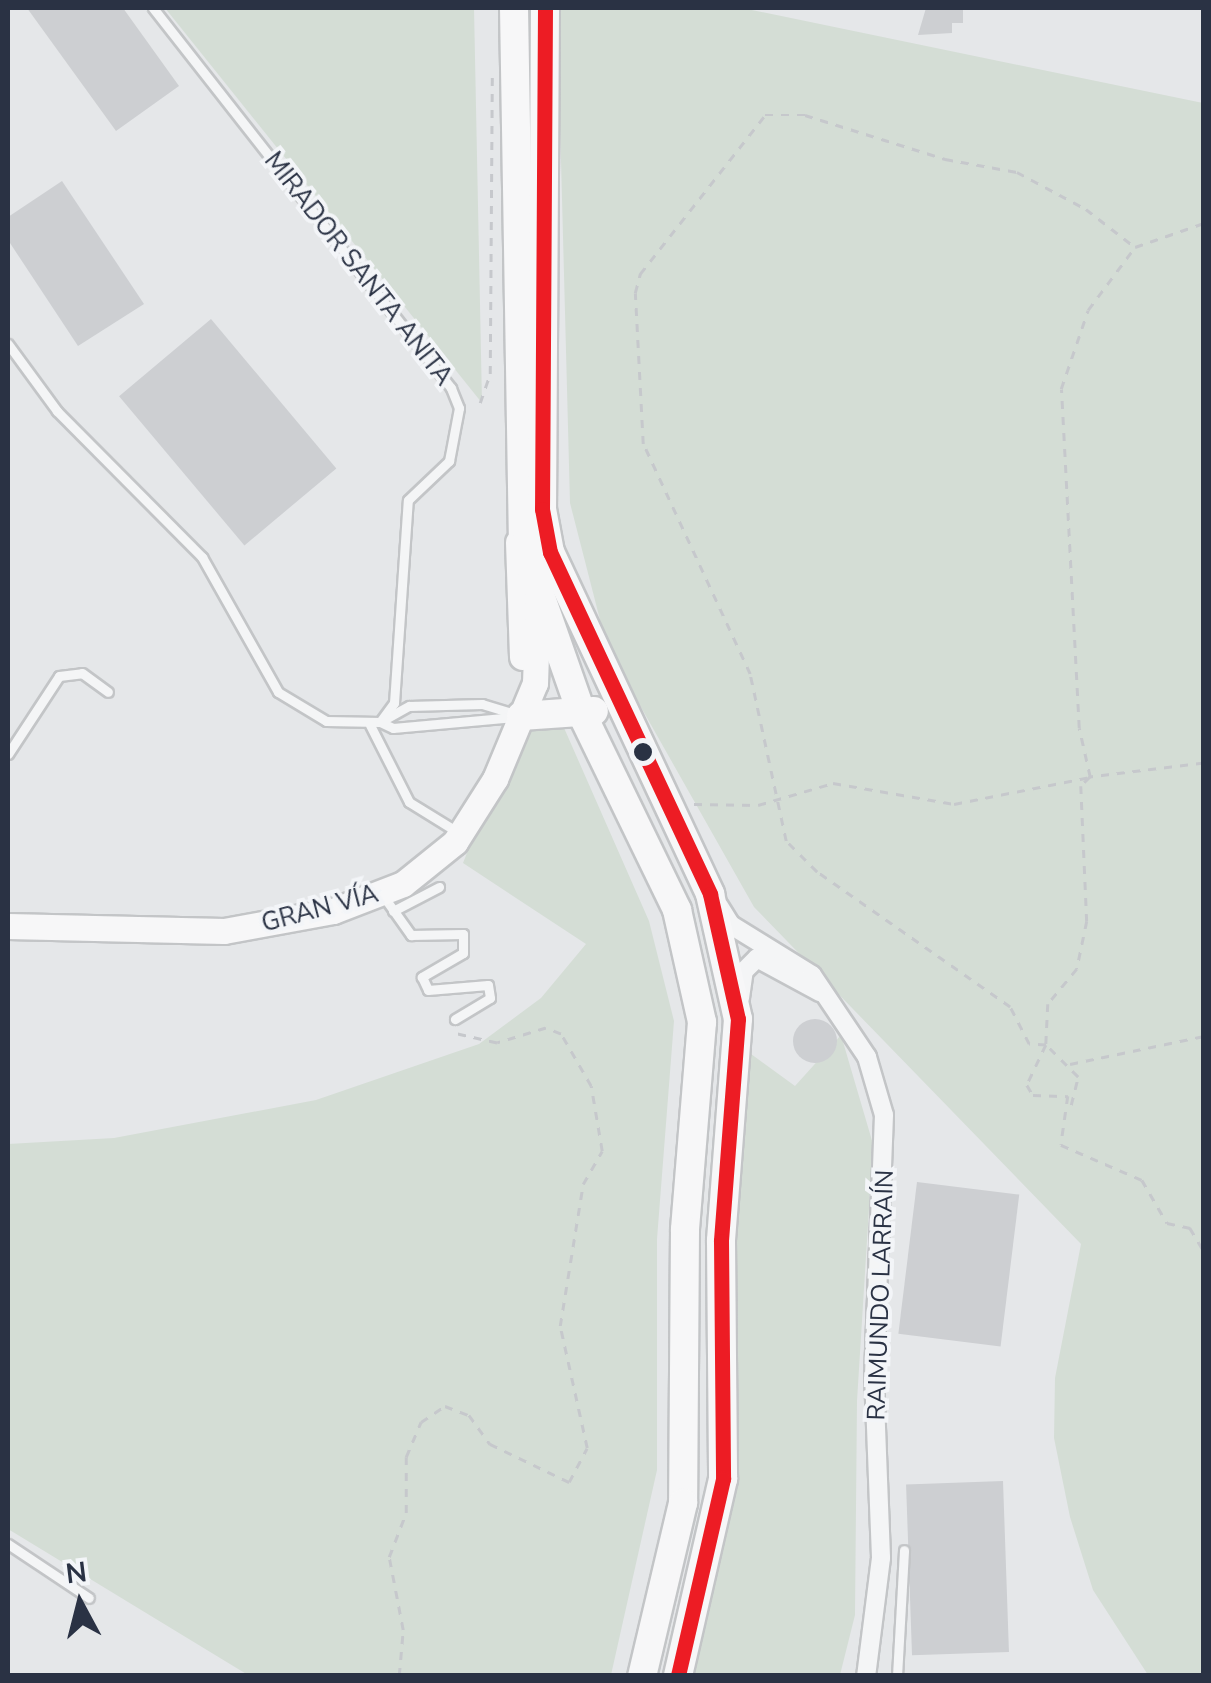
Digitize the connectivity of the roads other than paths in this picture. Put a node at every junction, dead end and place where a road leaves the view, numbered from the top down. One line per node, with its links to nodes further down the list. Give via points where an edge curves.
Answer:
1 (154, 8): 10 (lane, MIRADOR SANTA ANITA, via 459,408 449,461 408,500 394,702)
2 (514, 8): 5 (main road)
3 (545, 8): 5 (main road)
4 (8, 344): 10 (lane, via 57,411 202,557 278,692 326,721)
5 (531, 518): 6 (main road); 8 (main road, GRAN VÍA); 11 (main road)
6 (538, 603): 8 (main road, GRAN VÍA, via 534,683); 9 (main road)
7 (108, 692): 12 (lane, via 82,673 59,676)
8 (524, 707): 9 (main road); 10 (lane, via 393,728); 10 (lane, via 409,706); 14 (main road, GRAN VÍA)
9 (581, 712): 11 (main road, via 606,713); 13 (main road)
10 (375, 723): 14 (lane, via 409,802)
11 (628, 726): 16 (main road)
12 (8, 754)
13 (620, 792): 19 (main road, via 664,848 699,940); 28 (main road, via 686,937 704,1053 686,1230 683,1503)
14 (462, 834): 17 (main road, GRAN VÍA)
15 (439, 887): 17 (lane)
16 (710, 894): 19 (main road); 21 (street, RAIMUNDO LARRAÍN, via 732,925 798,964)
17 (388, 903): 18 (main road, GRAN VÍA, via 224,931); 22 (lane, via 411,935 458,932 466,941 463,953 422,977 428,990 488,985 490,998)
18 (8, 926)
19 (728, 955): 20 (street, RAIMUNDO LARRAÍN, via 762,954); 23 (main road)
20 (776, 963): 21 (street, RAIMUNDO LARRAÍN); 23 (street, via 757,958 746,966)
21 (820, 992): 27 (street, RAIMUNDO LARRAÍN, via 867,1057 884,1115 874,1374 880,1558)
22 (455, 1019)
23 (738, 1019): 29 (main road, via 720,1241 723,1478)
24 (8, 1544): 26 (lane)
25 (904, 1550): 30 (lane)
26 (89, 1598)
27 (867, 1675)
28 (642, 1676)
29 (678, 1676)
30 (897, 1676)

